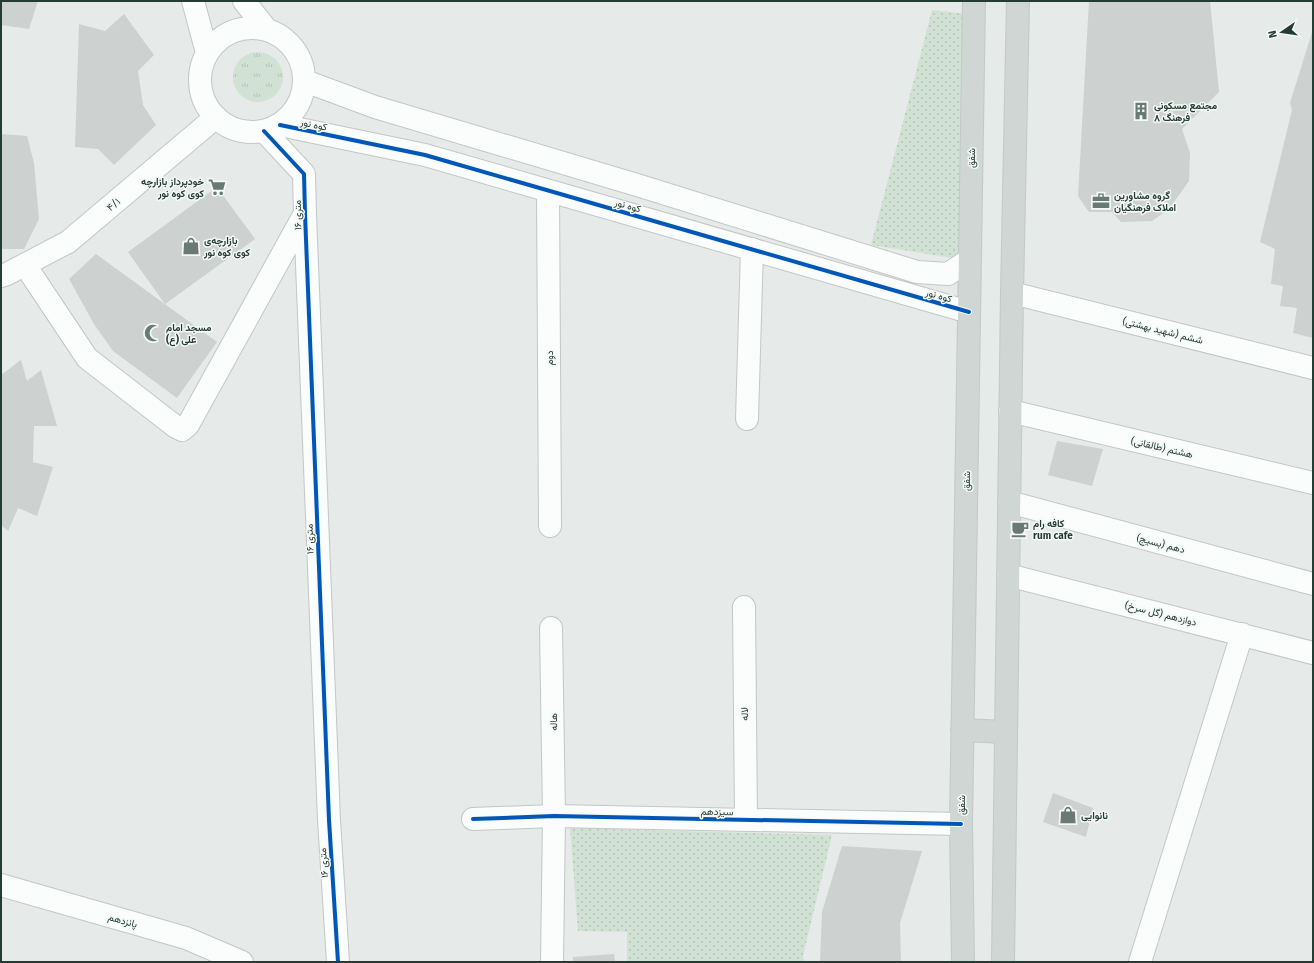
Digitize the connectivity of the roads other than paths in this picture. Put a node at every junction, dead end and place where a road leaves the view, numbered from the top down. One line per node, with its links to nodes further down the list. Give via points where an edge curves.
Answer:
1 (193, 1): 6 (street)
2 (244, 1): 5 (street)
3 (974, 1): 13 (main road, شفق)
4 (1018, 1): 17 (main road)
5 (267, 30): 6 (street, via 250,28 233,31 219,40); 7 (street, via 282,37 294,49 302,64)
6 (207, 53): 8 (street, via 201,69 200,86 205,103)
7 (304, 81): 9 (street, via 301,98 293,113); 15 (street, کوه نور, via 375,107 917,272)
8 (216, 117): 9 (street, via 230,127 247,132); 14 (street, ۴/۱, via 68,242)
9 (272, 128): 10 (street, کوه نور, via 425,156); 11 (street, ۱۶ متری, via 304,174)
10 (548, 191): 12 (street, کوه نور); 25 (street, دوم)
11 (305, 214): 14 (street, via 188,425 182,430 88,358); 40 (street, ۱۶ متری, via 329,820)
12 (752, 249): 18 (street, کوه نور); 22 (street)
13 (969, 260): 15 (street, کوه نور, via 948,274); 19 (main road, شفق)
14 (25, 265): 16 (street, ۴/۱)
15 (938, 273): 18 (street, via 947,283 947,295)
16 (1, 276)
17 (1012, 293): 20 (street, ششم (شهید بهشتی)); 21 (main road)
18 (938, 303): 19 (street, کوه نور)
19 (968, 312): 32 (main road, شفق)
20 (1313, 368)
21 (1010, 411): 23 (street, هشتم (طالقانی)); 24 (main road)
22 (747, 419)
23 (1313, 483)
24 (1009, 502): 26 (main road); 27 (street, دهم (بسیج))
25 (550, 526)
26 (1008, 575): 30 (street, دوازدهم (گل سرخ)); 33 (main road)
27 (1313, 584)
28 (744, 607): 36 (street, لاله)
29 (551, 628): 34 (street, هاله)
30 (1242, 634): 31 (street, دوازدهم (گل سرخ)); 44 (street)
31 (1313, 653)
32 (962, 730): 33 (main road); 37 (main road, شفق)
33 (1006, 732): 43 (main road)
34 (554, 816): 35 (street, سیزدهم); 36 (street, سیزدهم); 41 (street, هاله)
35 (473, 819)
36 (746, 820): 37 (street, سیزدهم)
37 (961, 824): 42 (main road, شفق)
38 (1, 885): 39 (street, پانزدهم, via 186,938)
39 (242, 962)
40 (338, 962)
41 (552, 962)
42 (962, 962)
43 (1003, 962)
44 (1140, 962)

